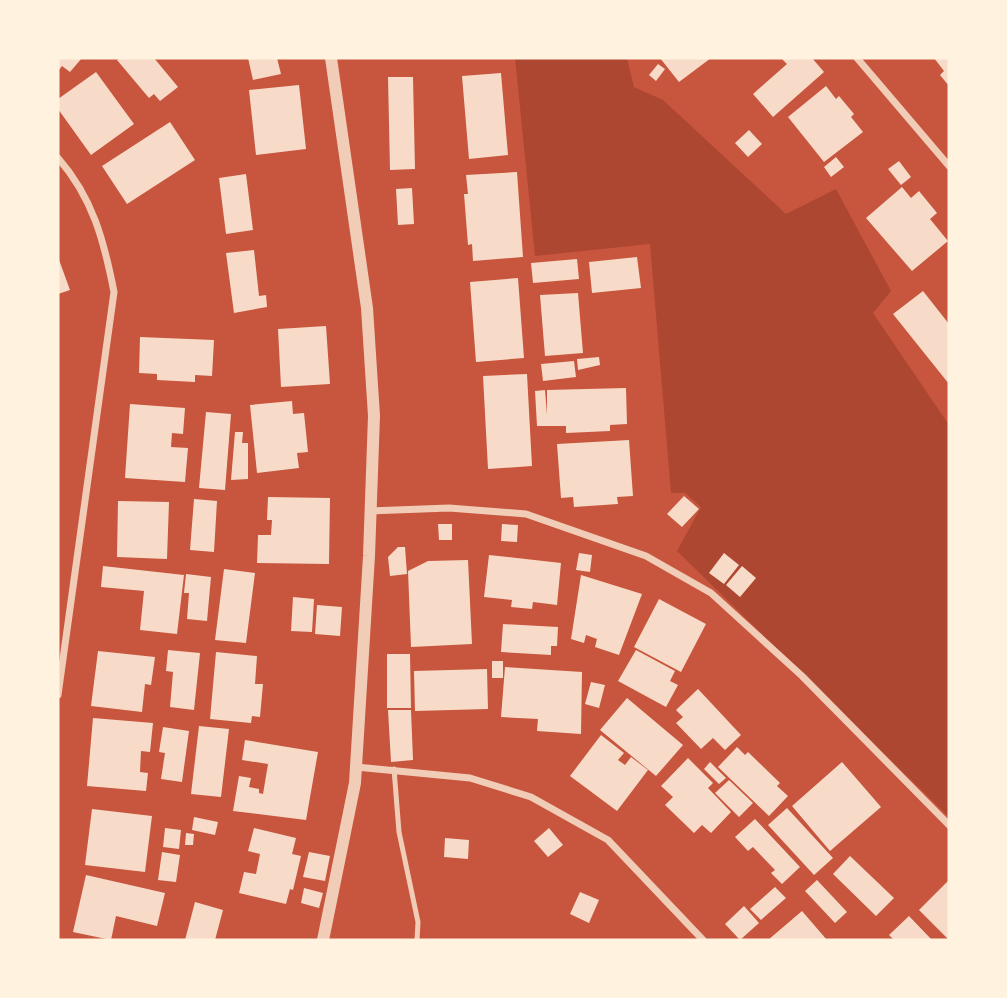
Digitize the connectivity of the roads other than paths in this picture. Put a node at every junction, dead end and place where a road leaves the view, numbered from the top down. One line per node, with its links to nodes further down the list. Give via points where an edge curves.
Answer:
1 (331, 58): 5 (street, via 367,308 374,416)
2 (857, 58): 4 (street)
3 (58, 158): 6 (street, via 74,177 104,239 114,292)
4 (949, 166)
5 (369, 511): 7 (street); 9 (street, via 450,508 526,514 646,556 711,593 802,676)
6 (58, 695)
7 (356, 767): 8 (street); 10 (street)
8 (394, 769): 11 (lane, via 395,808 418,922); 12 (street, via 470,778 531,797 608,841)
9 (949, 825)
10 (323, 940)
11 (417, 940)
12 (703, 940)

